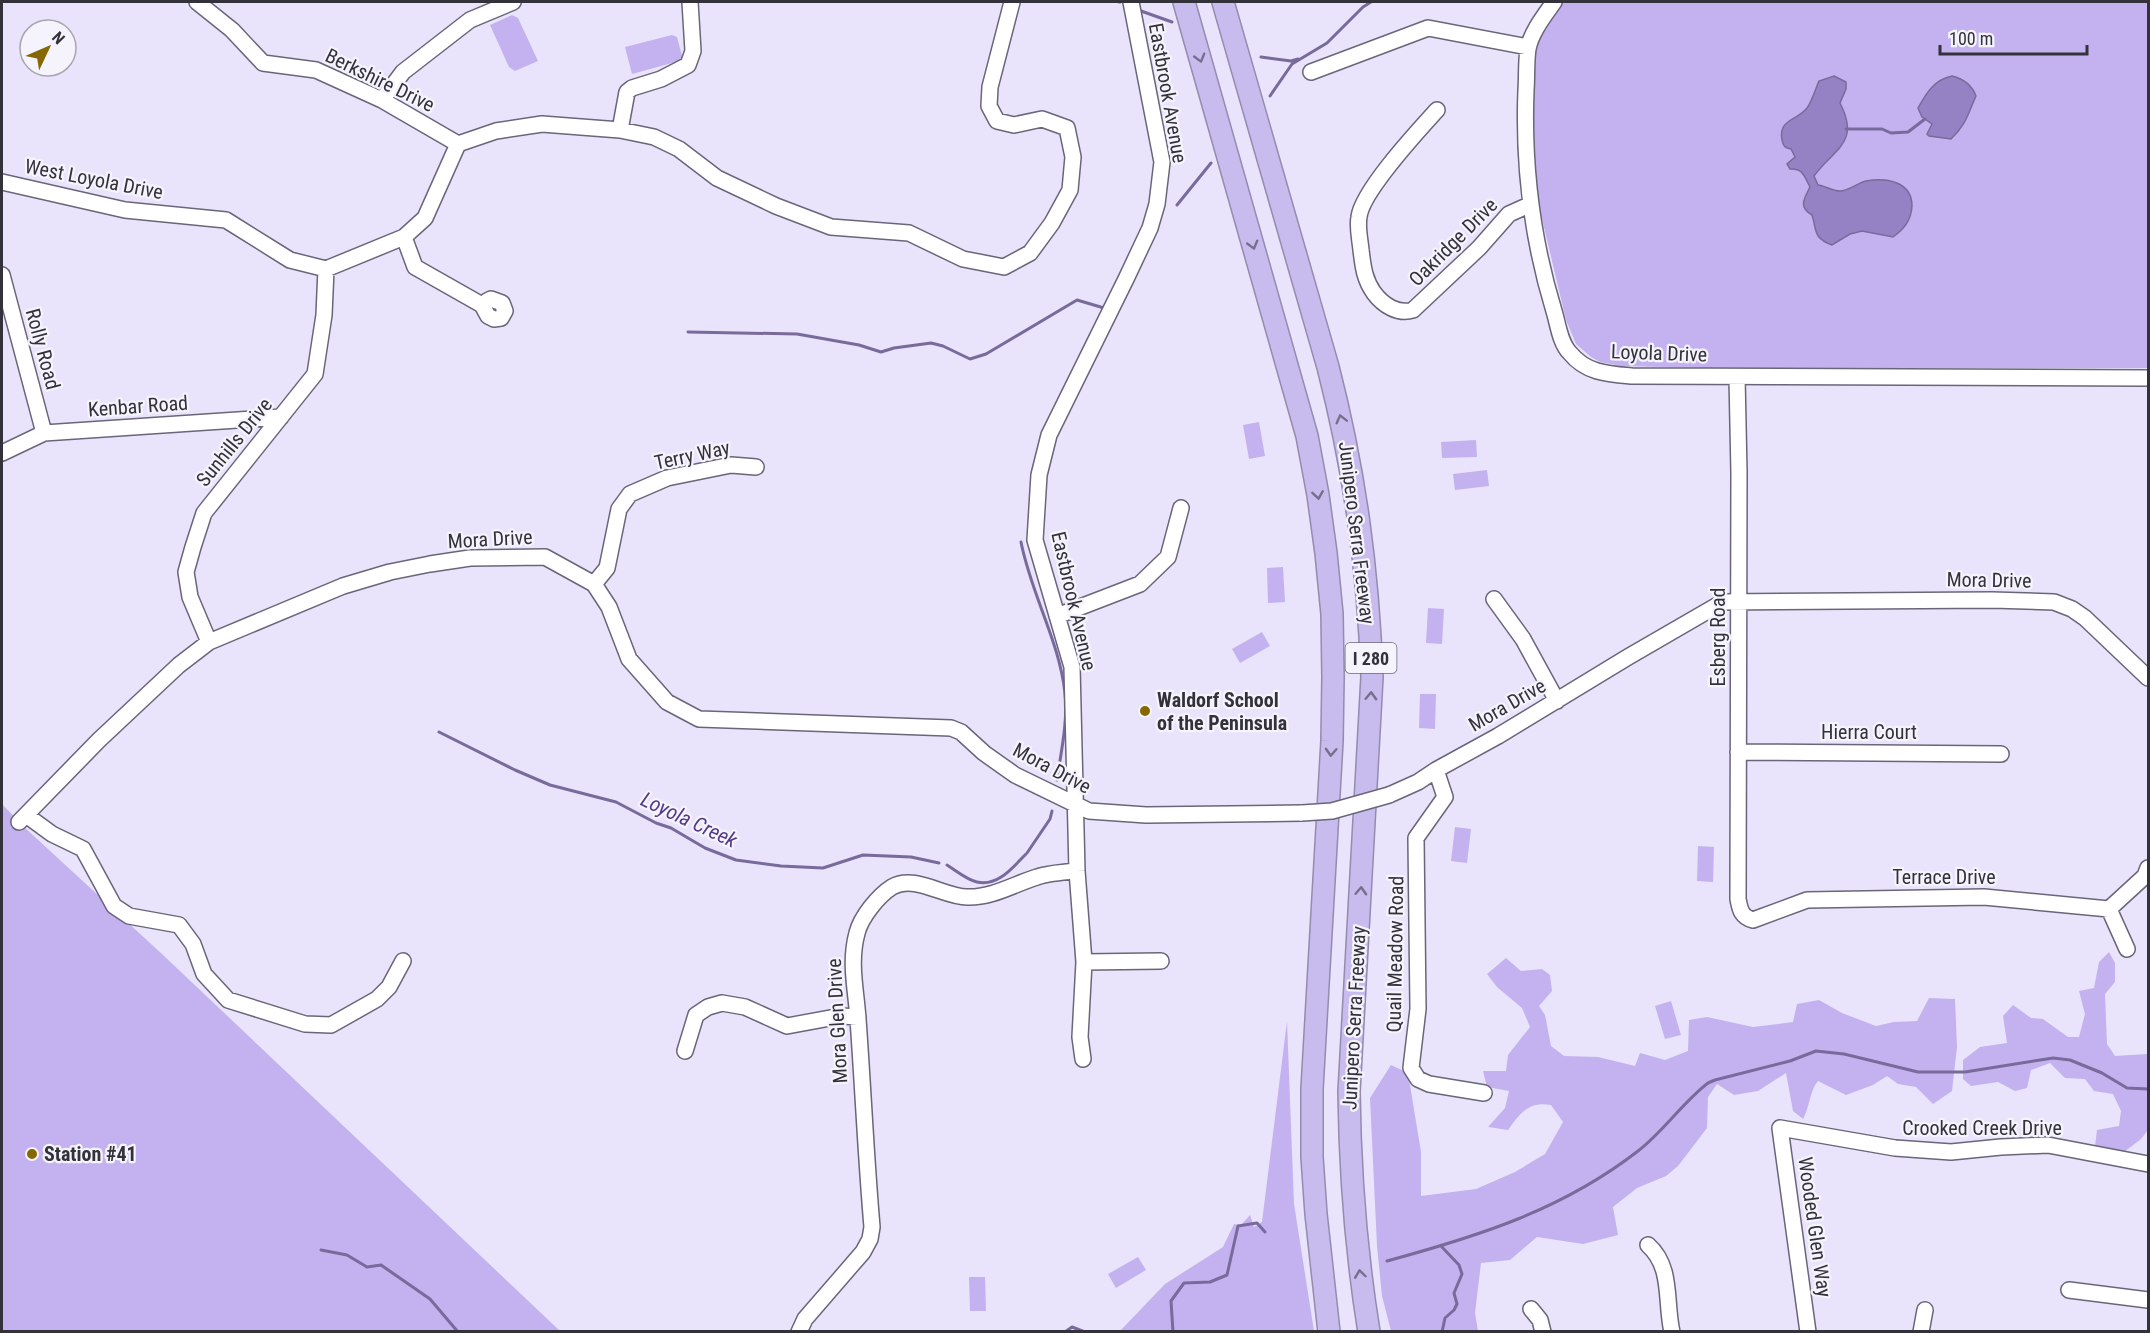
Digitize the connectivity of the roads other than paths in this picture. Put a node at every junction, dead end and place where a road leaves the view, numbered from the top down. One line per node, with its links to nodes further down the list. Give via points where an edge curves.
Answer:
1 (196, 2): 11 (street, Berkshire Drive, via 232,30 263,63 316,70)
2 (513, 2): 11 (street, via 470,20 403,72)
3 (690, 2): 13 (street, via 693,51 688,65 632,87 627,92)
4 (1012, 2): 13 (street, via 990,87 989,106 997,121 1014,125 1042,119 1067,128 1073,158 1070,190 1052,223 1030,253 1004,267 963,259 909,233 831,227 717,178 679,149 654,137)
5 (1131, 2): 31 (street, Eastbrook Avenue, via 1162,162 1157,204 1136,258 1049,435 1039,475 1035,540)
6 (1184, 2): 59 (highway, Junipero Serra Freeway / I 280, one-way to 59, via 1307,436 1326,553 1334,676 1312,1089 1312,1157)
7 (1223, 2): 60 (highway, Junipero Serra Freeway / I 280, one-way to 7, via 1359,1272 1349,1156 1349,1092 1372,677 1364,551 1344,428 1329,367)
8 (1554, 2): 9 (street)
9 (1528, 47): 10 (street, via 1428,28); 16 (street, Loyola Drive, via 1524,133)
10 (1311, 72)
11 (382, 100): 14 (street, Berkshire Drive)
12 (1437, 110): 16 (street, Oakridge Drive, via 1377,182 1359,215 1364,275 1377,297 1396,310 1413,310 1484,244 1509,214)
13 (620, 130): 14 (street, via 542,124 496,131)
14 (458, 144): 17 (street, via 425,218)
15 (2, 182): 18 (street, West Loyola Drive, via 124,210 226,220 290,260)
16 (1529, 205): 21 (street, Loyola Drive, via 1562,340 1578,361 1588,369 1611,374)
17 (405, 237): 18 (street); 20 (street, via 415,267)
18 (326, 269): 23 (street, Sunhills Drive, via 315,374)
19 (2, 274): 24 (street, Rolly Road)
20 (482, 305)
21 (1737, 376): 22 (street, Loyola Drive); 30 (street, Esberg Road)
22 (2148, 378)
23 (281, 417): 24 (street, Kenbar Road); 32 (street, Sunhills Drive, via 204,513 193,547 186,572 190,597)
24 (44, 434): 25 (street, Kenbar Road)
25 (2, 453)
26 (756, 467): 28 (street, Terry Way, via 731,465 667,478 630,494 620,509 607,568)
27 (1181, 508): 31 (street, via 1168,557 1140,584)
28 (594, 584): 32 (street, Mora Drive, via 545,557 470,558 430,564 343,586); 38 (street, Mora Drive, via 609,607 629,659 667,702 699,718 951,728 1015,775)
29 (1494, 598): 34 (street)
30 (1739, 602): 33 (street, Mora Drive, via 2054,602 2085,618); 34 (street, Mora Drive, via 1724,602); 35 (street, Esberg Road)
31 (1057, 616): 38 (street, Eastbrook Avenue, via 1072,667)
32 (209, 642): 44 (street, Mora Drive, via 99,740 23,819 83,849 114,906 129,916 179,925 193,944 204,974 228,1000 305,1024 331,1025 377,999 389,987)
33 (2148, 678)
34 (1557, 701): 37 (street, Mora Drive)
35 (1738, 752): 36 (street, Hierra Court); 41 (street, Esberg Road)
36 (2001, 754)
37 (1436, 770): 38 (street, Mora Drive, bridge, via 1389,795 1332,811 1146,815 1096,812); 50 (street, Quail Meadow Road, via 1445,797 1416,838 1418,1009 1411,1068 1418,1079 1429,1084)
38 (1075, 805): 40 (street, Eastbrook Avenue)
39 (2148, 868): 42 (street, via 2145,876)
40 (1077, 871): 46 (street, Eastbrook Avenue); 47 (street, Mora Glen Drive, via 1038,877 980,897 958,897 918,885 892,888 874,903 857,931 852,968)
41 (1738, 899): 42 (street, Terrace Drive, via 1740,910 1753,920 1807,900 1984,897)
42 (2109, 909): 43 (street)
43 (2127, 949)
44 (403, 961)
45 (1161, 961): 46 (street)
46 (1084, 962): 49 (street, Eastbrook Avenue, via 1080,1037)
47 (858, 1017): 48 (street, via 787,1026 745,1007 722,1003 696,1015); 58 (street, Mora Glen Drive, via 870,1239 805,1319)
48 (685, 1051)
49 (1083, 1059)
50 (1484, 1093)
51 (1780, 1128): 52 (street, Crooked Creek Drive, via 1895,1148 1951,1152 2048,1145); 63 (street, Wooded Glen Way)
52 (2148, 1164)
53 (1648, 1245): 62 (street, via 1666,1277)
54 (2069, 1290): 55 (street)
55 (2148, 1300)
56 (1530, 1309): 61 (street)
57 (1925, 1310): 64 (street)
58 (799, 1332)
59 (1329, 1332)
60 (1369, 1332)
61 (1544, 1332)
62 (1672, 1332)
63 (1808, 1332)
64 (1922, 1332)

